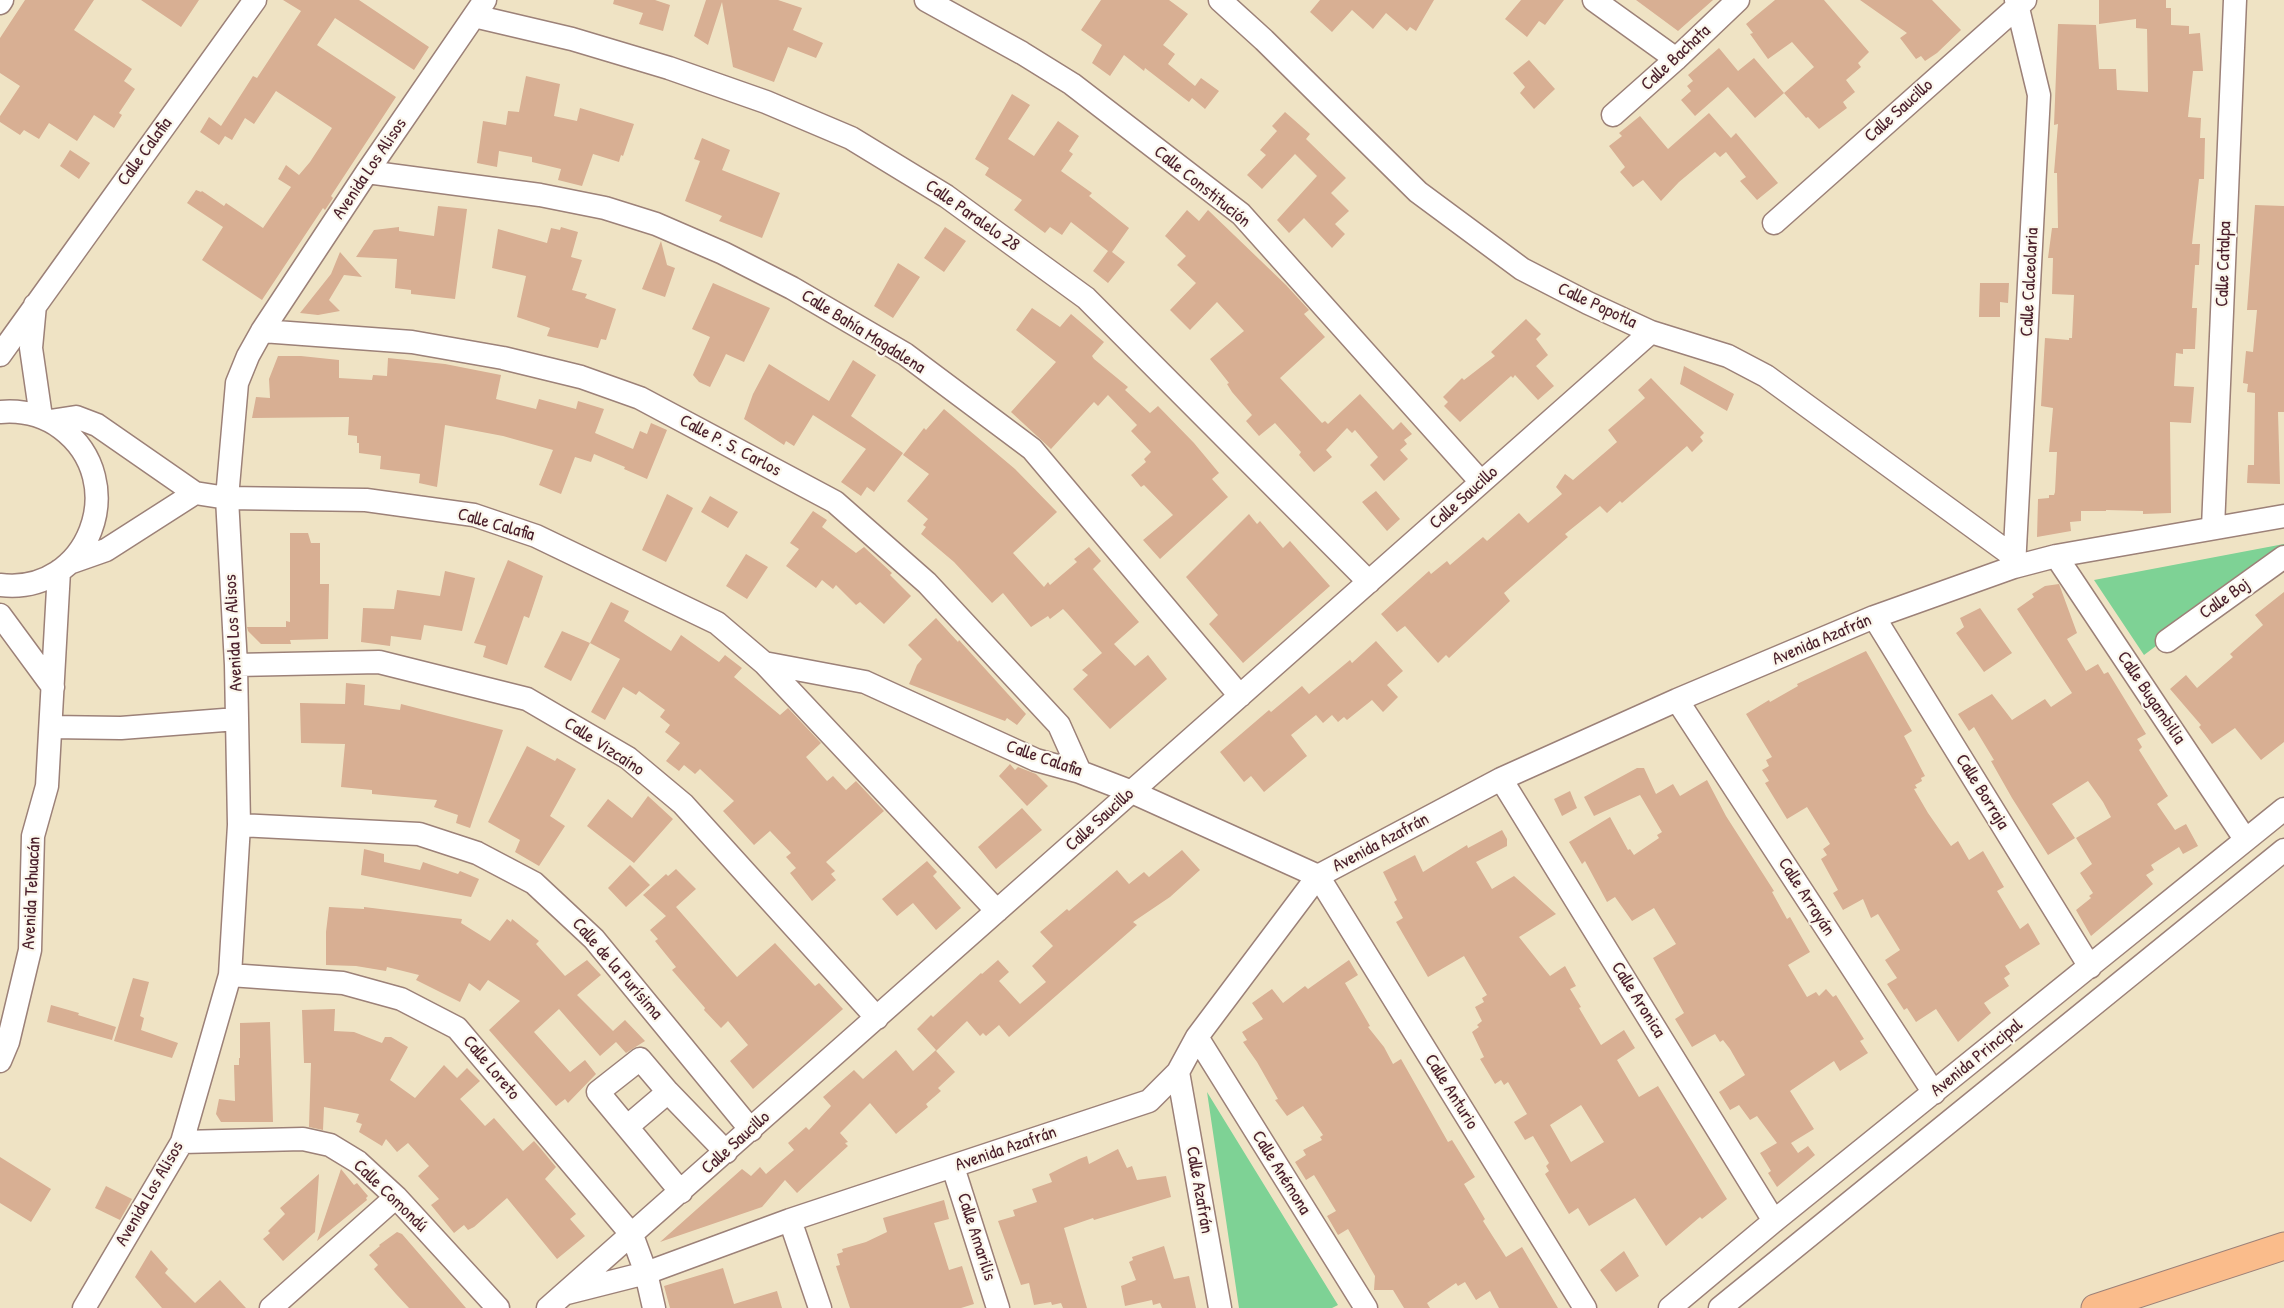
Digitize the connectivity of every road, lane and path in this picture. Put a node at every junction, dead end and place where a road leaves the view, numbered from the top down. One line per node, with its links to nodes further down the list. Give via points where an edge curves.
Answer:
1 (255, 0): 13 (street, Calle Calafia)
2 (926, 0): 19 (street, Calle Constitución, via 1072,84 1241,214)
3 (1220, 0): 15 (street, Calle Popotla, via 1418,192 1522,269)
4 (1593, 0): 9 (street)
5 (1738, 0): 9 (street, Calle Bachata)
6 (2235, 0): 23 (street, Calle Catalpa)
7 (2020, 2): 12 (street, Calle Saucillo); 26 (street, Calle Calceolaria, via 2039,95)
8 (479, 8): 11 (street, Avenida Los Alisos); 28 (street, Calle Paralelo 28, via 766,102 851,138 946,196 1086,298)
9 (1676, 59): 10 (street, Calle Bachata)
10 (1613, 115)
11 (367, 172): 14 (street, Avenida Los Alisos); 36 (street, Calle Bahía Magdalena, via 540,195 605,208 656,224 792,288 905,354 1032,449)
12 (1774, 223)
13 (35, 304): 16 (street, Calle Calafia); 18 (street, via 31,348)
14 (262, 332): 21 (street, Avenida Los Alisos, via 237,383); 40 (street, Calle P. S. Carlos, via 412,342 581,376 640,398 835,502 927,583 1059,725)
15 (1651, 332): 19 (street, Calle Saucillo); 26 (street, Calle Popotla, via 1728,356 1766,376)
16 (0, 353)
17 (0, 412): 18 (street, via 22,412)
18 (46, 419): 20 (street, Calle Calafia, via 76,417 97,425); 27 (street, via 73,437 89,460 97,487 96,515 87,541)
19 (1481, 482): 28 (street, Calle Saucillo)
20 (195, 493): 21 (street, Calle Calafia); 27 (street, via 106,550)
21 (226, 498): 33 (street, Calle Calafia, via 366,500 474,515 536,536 717,623); 34 (street, Avenida Los Alisos)
22 (2284, 516): 23 (street, Avenida Azafrán)
23 (2213, 528): 24 (street, Avenida Azafrán)
24 (2056, 556): 26 (street, Avenida Azafrán); 45 (street, Calle Bugambilia)
25 (2284, 557): 32 (street, Calle Boj)
26 (2014, 562): 31 (street, Avenida Azafrán)
27 (64, 567): 29 (street, via 44,580); 35 (street, Avenida Tehuacán)
28 (1369, 582): 36 (street, Calle Saucillo)
29 (0, 585)
30 (0, 615): 35 (street)
31 (1874, 617): 37 (street, Avenida Azafrán); 49 (street, Calle Borraja)
32 (2166, 641)
33 (764, 663): 40 (street, Calle Calafia, via 865,682 1035,760); 48 (street, Calle Calafia)
34 (236, 665): 38 (street, Avenida Los Alisos); 51 (street, Calle Vizcaíno, via 379,662 526,699 628,758 683,804)
35 (53, 687): 39 (street, Avenida Tehuacán)
36 (1240, 696): 42 (street, Calle Saucillo)
37 (1677, 700): 41 (street, Avenida Azafrán); 56 (street, Calle Arrayán)
38 (237, 719): 39 (street, via 121,728); 44 (street, Avenida Los Alisos)
39 (51, 727): 53 (street, Avenida Tehuacán, via 47,786 33,836 30,950)
40 (1080, 772): 42 (street, Calle Calafia)
41 (1501, 779): 47 (street, Avenida Azafrán); 65 (street, Calle Aronica)
42 (1132, 792): 47 (street, Calle Calafia); 48 (street, Calle Saucillo)
43 (2284, 809): 45 (street, Avenida Principal)
44 (239, 825): 50 (street, Avenida Los Alisos); 58 (street, Calle de la Purísima, via 419,834 477,853 534,883 594,939)
45 (2245, 839): 49 (street, Avenida Principal)
46 (2284, 850): 81 (street, Avenida Principal)
47 (1318, 876): 52 (street, Avenida Azafrán); 79 (street, Calle Anturio)
48 (997, 911): 51 (street, Calle Saucillo)
49 (2090, 967): 56 (street, Avenida Principal)
50 (230, 975): 59 (street, Avenida Los Alisos); 66 (street, Calle Loreto, via 343,983 401,999 457,1028)
51 (878, 1018): 58 (street, Calle Saucillo)
52 (1197, 1037): 54 (street, Avenida Azafrán); 78 (street, Calle Anémona)
53 (0, 1060)
54 (1178, 1072): 61 (street, Avenida Azafrán, via 1149,1101); 77 (street, Calle Azafrán)
55 (668, 1092): 57 (street); 57 (street, via 640,1059 598,1092); 60 (street)
56 (1934, 1093): 65 (street, Avenida Principal)
57 (628, 1126): 62 (street)
58 (751, 1130): 60 (street, Calle Saucillo)
59 (182, 1142): 63 (street, Calle Comondú, via 303,1139 330,1145 358,1162); 70 (street, Avenida Los Alisos)
60 (726, 1152): 62 (street, Calle Saucillo)
61 (953, 1167): 64 (street, Avenida Azafrán); 76 (street, Calle Amarilis)
62 (681, 1192): 66 (street, Calle Saucillo)
63 (396, 1197): 71 (street); 72 (street, Calle Comondú)
64 (790, 1220): 68 (street, Avenida Azafrán); 75 (street)
65 (1774, 1221): 80 (street, Avenida Principal)
66 (632, 1235): 68 (street, Calle Loreto); 69 (street, Calle Saucillo)
67 (2284, 1246): 82 (main road)
68 (646, 1273): 69 (street, Avenida Azafrán); 74 (street, Calle Loreto)
69 (567, 1293): 73 (street, Calle Saucillo)
70 (84, 1308)
71 (271, 1308)
72 (498, 1308)
73 (548, 1308)
74 (654, 1308)
75 (820, 1308)
76 (998, 1308)
77 (1220, 1308)
78 (1366, 1308)
79 (1585, 1308)
80 (1670, 1308)
81 (1720, 1308)
82 (2095, 1308)

